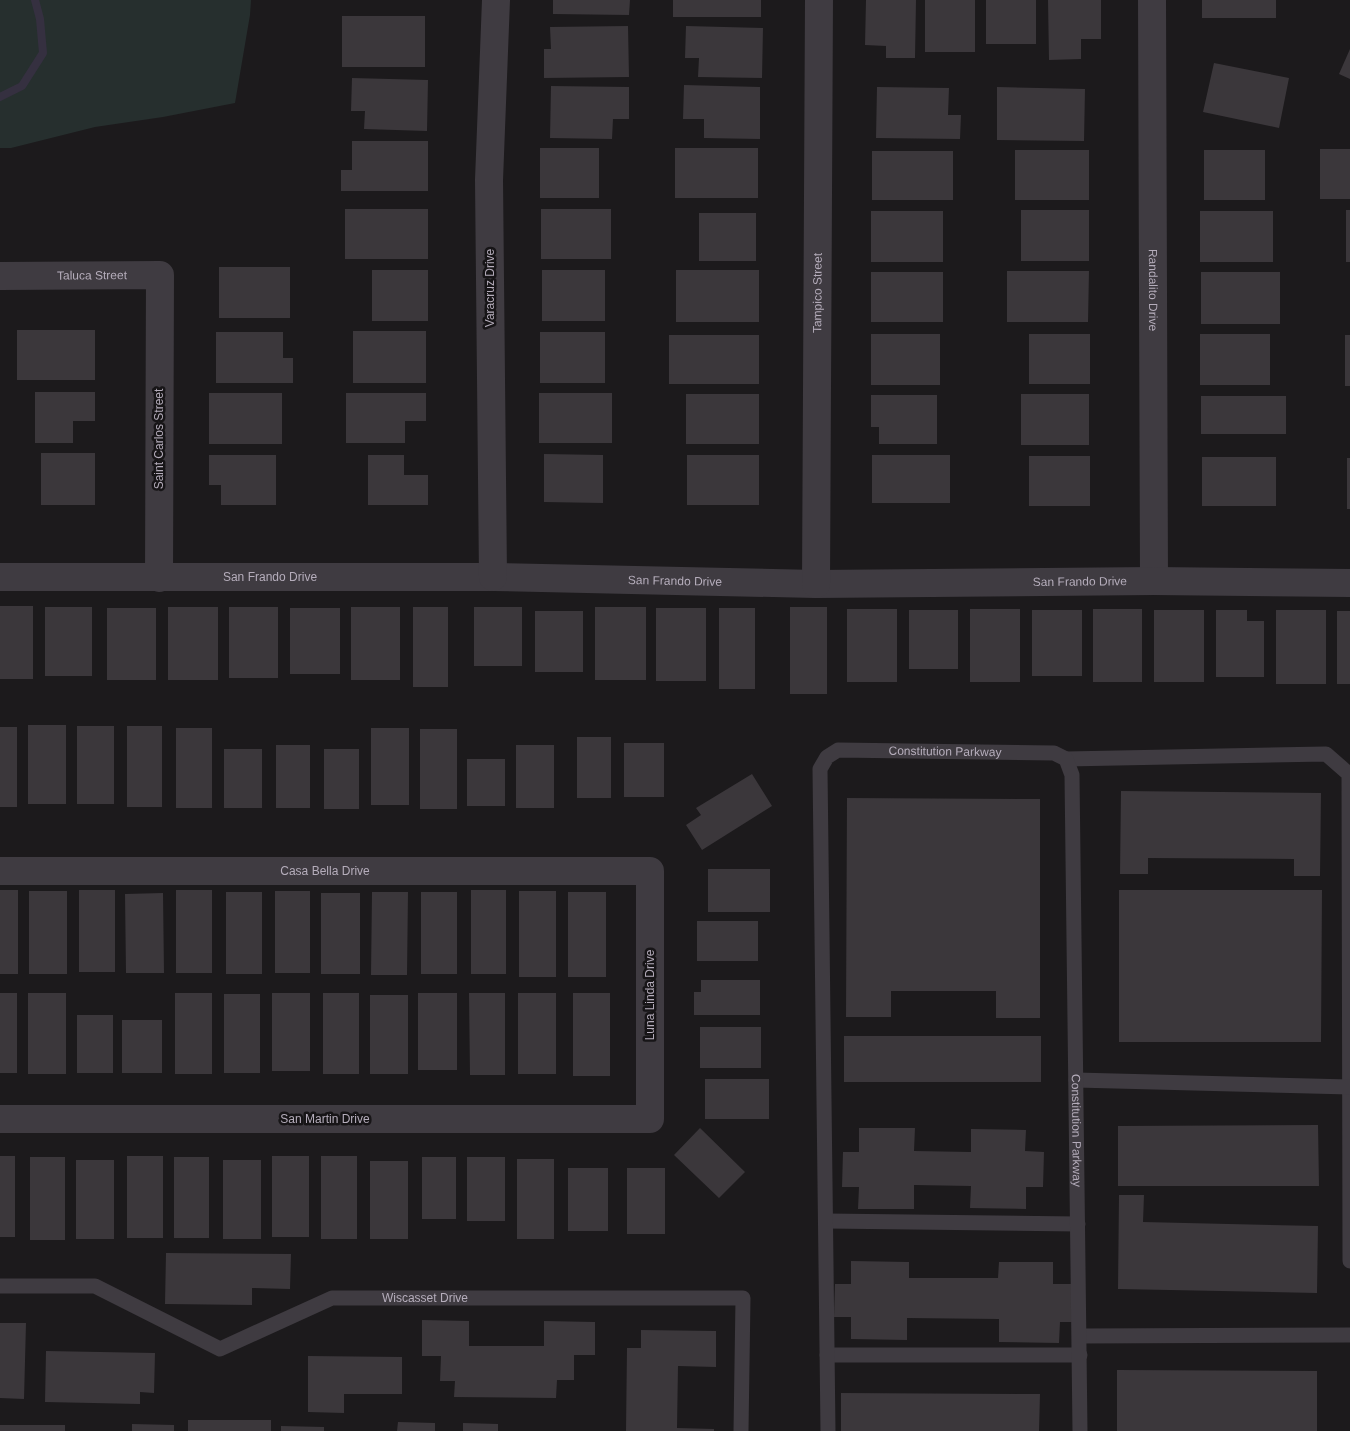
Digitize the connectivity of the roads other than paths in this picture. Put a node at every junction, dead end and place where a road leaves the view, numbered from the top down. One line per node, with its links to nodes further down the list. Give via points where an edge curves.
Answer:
1 (496, 0): 7 (street, Varacruz Drive, via 489,180)
2 (819, 0): 11 (street, Tampico Street)
3 (1152, 0): 9 (street, Randalito Drive)
4 (0, 276): 5 (street, Taluca Street, via 160,275)
5 (159, 300): 8 (street, Saint Carlos Street)
6 (0, 577): 8 (street, San Frando Drive)
7 (493, 577): 8 (street, San Frando Drive); 11 (street, San Frando Drive)
8 (159, 578)
9 (1154, 581): 10 (street, San Frando Drive); 11 (street, San Frando Drive)
10 (1350, 582)
11 (816, 584)
12 (1066, 759): 15 (lane, Constitution Parkway, via 1072,775); 16 (lane, via 1326,754 1349,774); 19 (lane, Constitution Parkway, via 1054,753 838,750 827,757 820,769)
13 (0, 871): 14 (street, Casa Bella Drive)
14 (650, 871): 18 (street, Luna Linda Drive)
15 (1076, 1080): 16 (lane); 20 (lane, Constitution Parkway)
16 (1350, 1087): 21 (lane)
17 (0, 1119): 18 (street, San Martin Drive)
18 (650, 1119)
19 (826, 1222): 20 (lane); 25 (lane, Constitution Parkway)
20 (1078, 1224): 24 (lane, Constitution Parkway)
21 (1350, 1261)
22 (0, 1286): 27 (lane, Wiscasset Drive, via 95,1286 220,1349 332,1298 743,1298)
23 (1350, 1335): 24 (lane)
24 (1080, 1336): 26 (lane, Constitution Parkway)
25 (827, 1356): 26 (lane); 28 (lane, Constitution Parkway)
26 (1080, 1356): 29 (lane, Constitution Parkway)
27 (741, 1431)
28 (828, 1431)
29 (1080, 1431)

